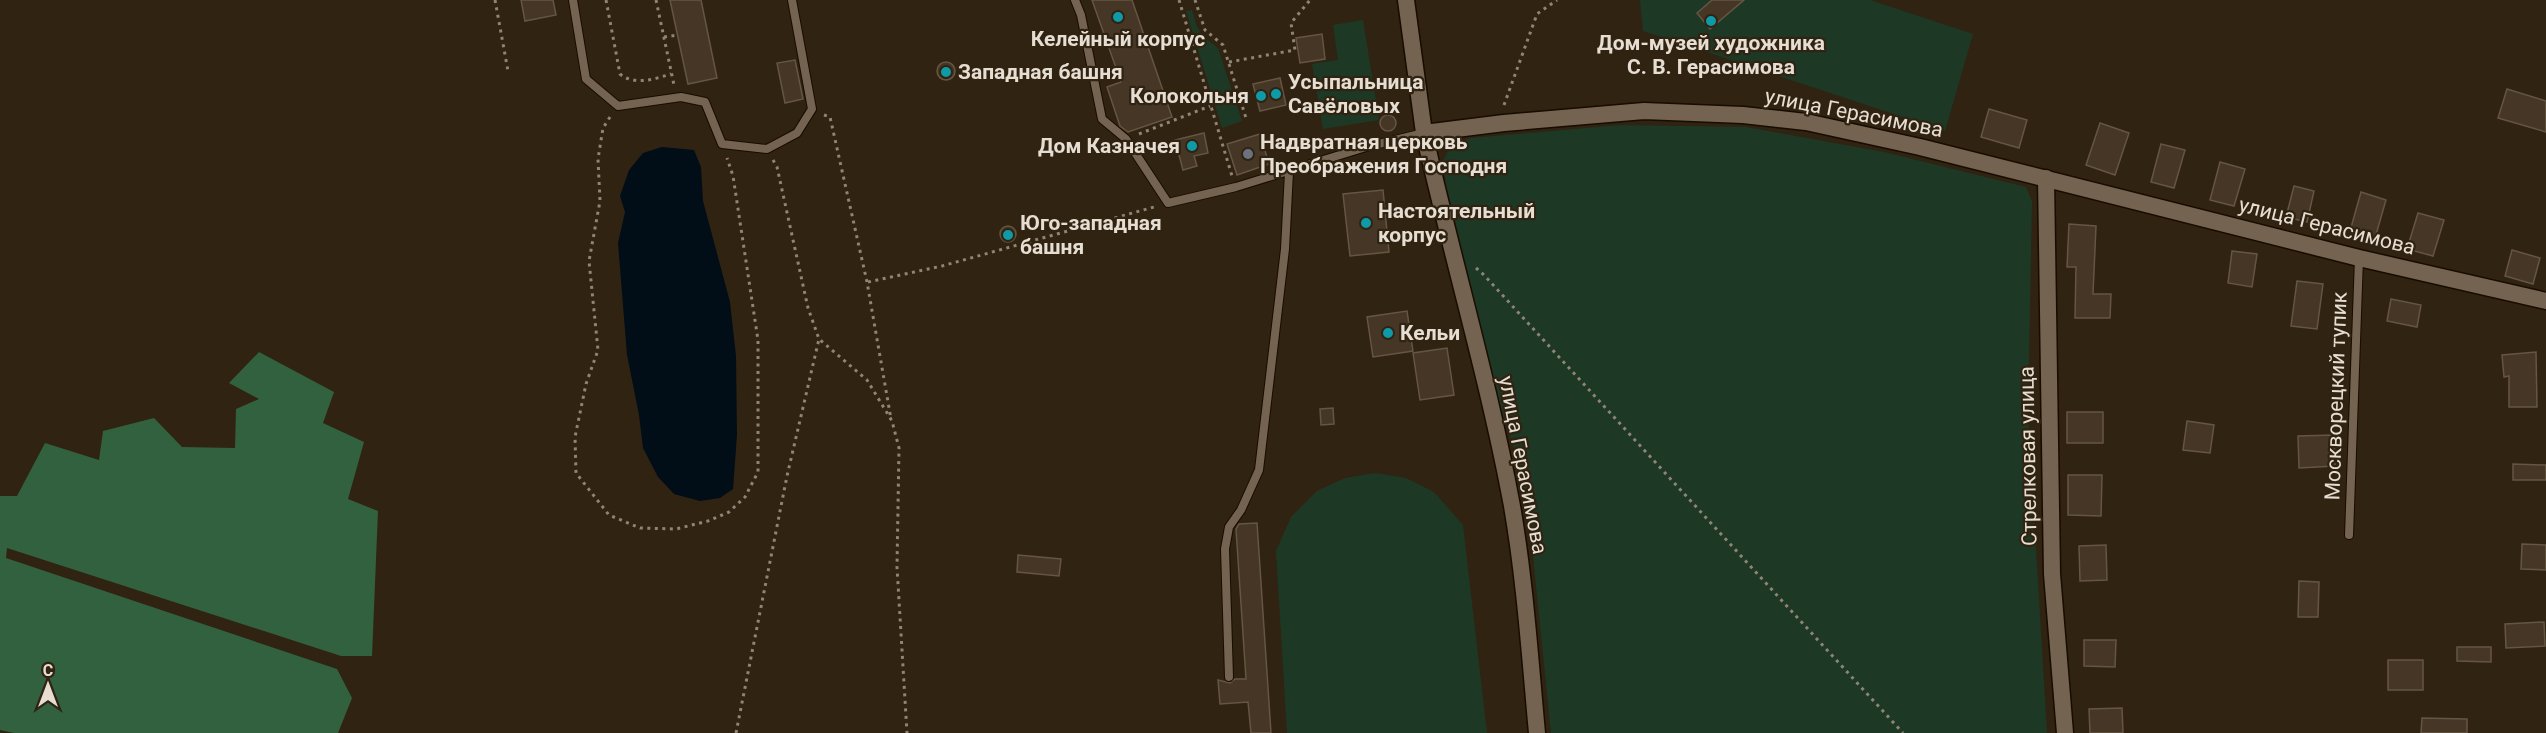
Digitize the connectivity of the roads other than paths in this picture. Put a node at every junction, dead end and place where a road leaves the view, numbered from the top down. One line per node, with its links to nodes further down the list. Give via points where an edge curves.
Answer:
1 (573, 0): 2 (lane, via 586,79 618,106 681,97 705,102 722,144 767,149 797,133 812,109)
2 (792, 0)
3 (1075, 0): 6 (lane, via 1102,118 1126,139 1168,203)
4 (1406, 0): 5 (street)
5 (1424, 133): 6 (lane); 7 (street, улица Герасимова, via 1644,111 1786,119); 12 (street, улица Герасимова, via 1512,508)
6 (1289, 172): 11 (lane, via 1285,249 1259,470 1229,527 1224,549)
7 (2046, 178): 8 (street, улица Герасимова); 13 (street, Стрелковая улица, via 2052,574)
8 (2359, 258): 9 (street, улица Герасимова); 10 (lane, Москворецкий тупик)
9 (2546, 301)
10 (2349, 534)
11 (1229, 677)
12 (1538, 733)
13 (2065, 733)

